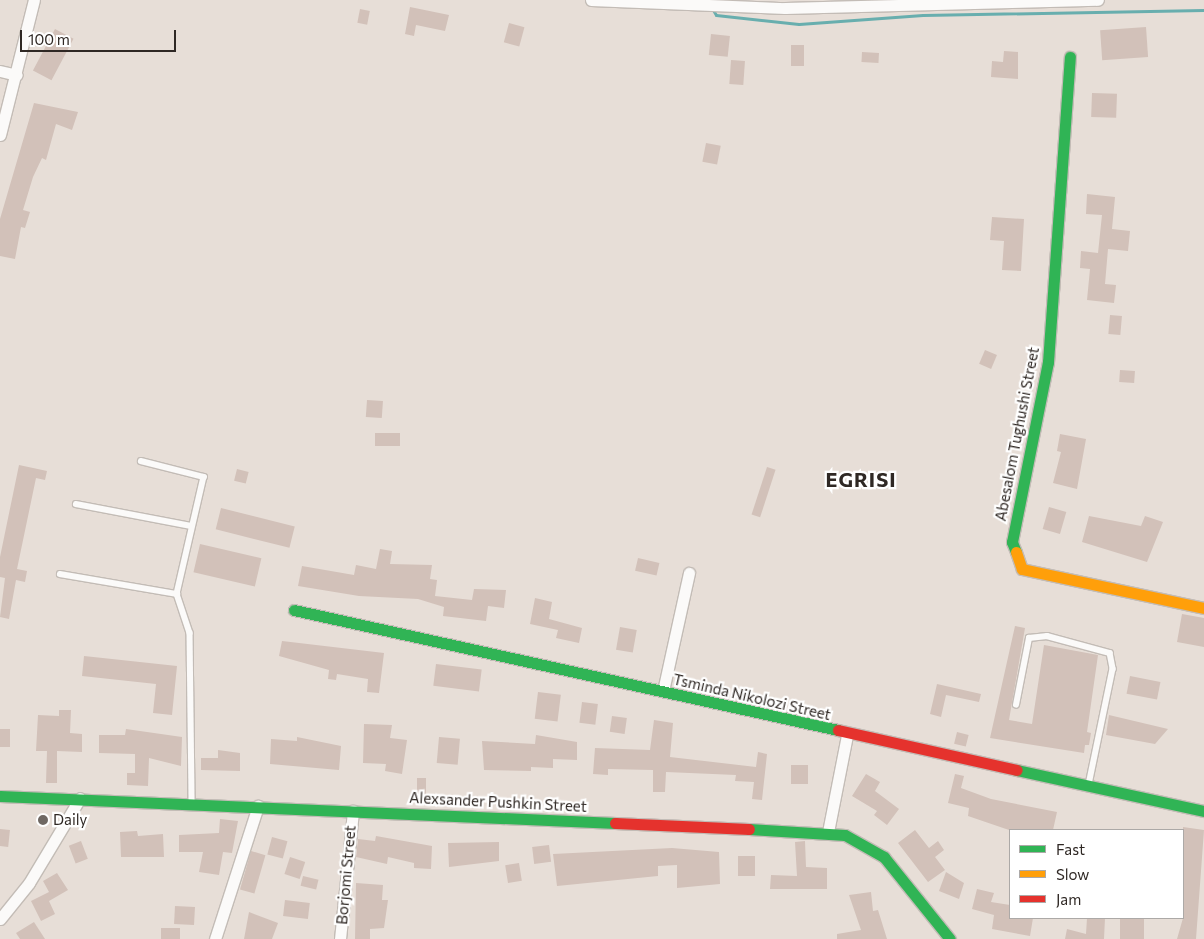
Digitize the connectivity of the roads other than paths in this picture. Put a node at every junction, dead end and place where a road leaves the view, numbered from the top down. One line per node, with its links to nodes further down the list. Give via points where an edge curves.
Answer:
1 (34, 0): 7 (street)
2 (591, 0): 4 (street)
3 (1098, 0): 4 (street)
4 (785, 4)
5 (1070, 57): 15 (street, Abesalom Tughushi Street, via 1048,362 1012,542 1022,569)
6 (0, 71): 7 (street)
7 (17, 75): 8 (street)
8 (0, 135)
9 (141, 461): 11 (lane, via 204,476)
10 (76, 504): 11 (lane)
11 (192, 526): 14 (lane)
12 (689, 573): 17 (street)
13 (60, 574): 14 (lane)
14 (176, 594): 23 (lane, via 190,633)
15 (1204, 608)
16 (294, 610): 17 (street, Tsminda Nikolozi Street)
17 (663, 690): 19 (street, Tsminda Nikolozi Street)
18 (1016, 705): 20 (lane, via 1029,638 1047,636 1110,653 1113,669)
19 (847, 735): 20 (street, Tsminda Nikolozi Street); 27 (street)
20 (1089, 788): 26 (street, Tsminda Nikolozi Street)
21 (0, 796): 22 (street, Alexsander Pushkin Street)
22 (80, 798): 23 (street, Alexsander Pushkin Street); 28 (street, via 29,883)
23 (192, 801): 24 (street, Alexsander Pushkin Street)
24 (258, 806): 25 (street, Alexsander Pushkin Street); 29 (street)
25 (352, 811): 27 (street, Alexsander Pushkin Street); 30 (street, Borjomi Street)
26 (1204, 811)
27 (828, 832): 31 (street, Alexsander Pushkin Street, via 845,836 884,857)
28 (0, 919)
29 (215, 939)
30 (340, 939)
31 (950, 939)

